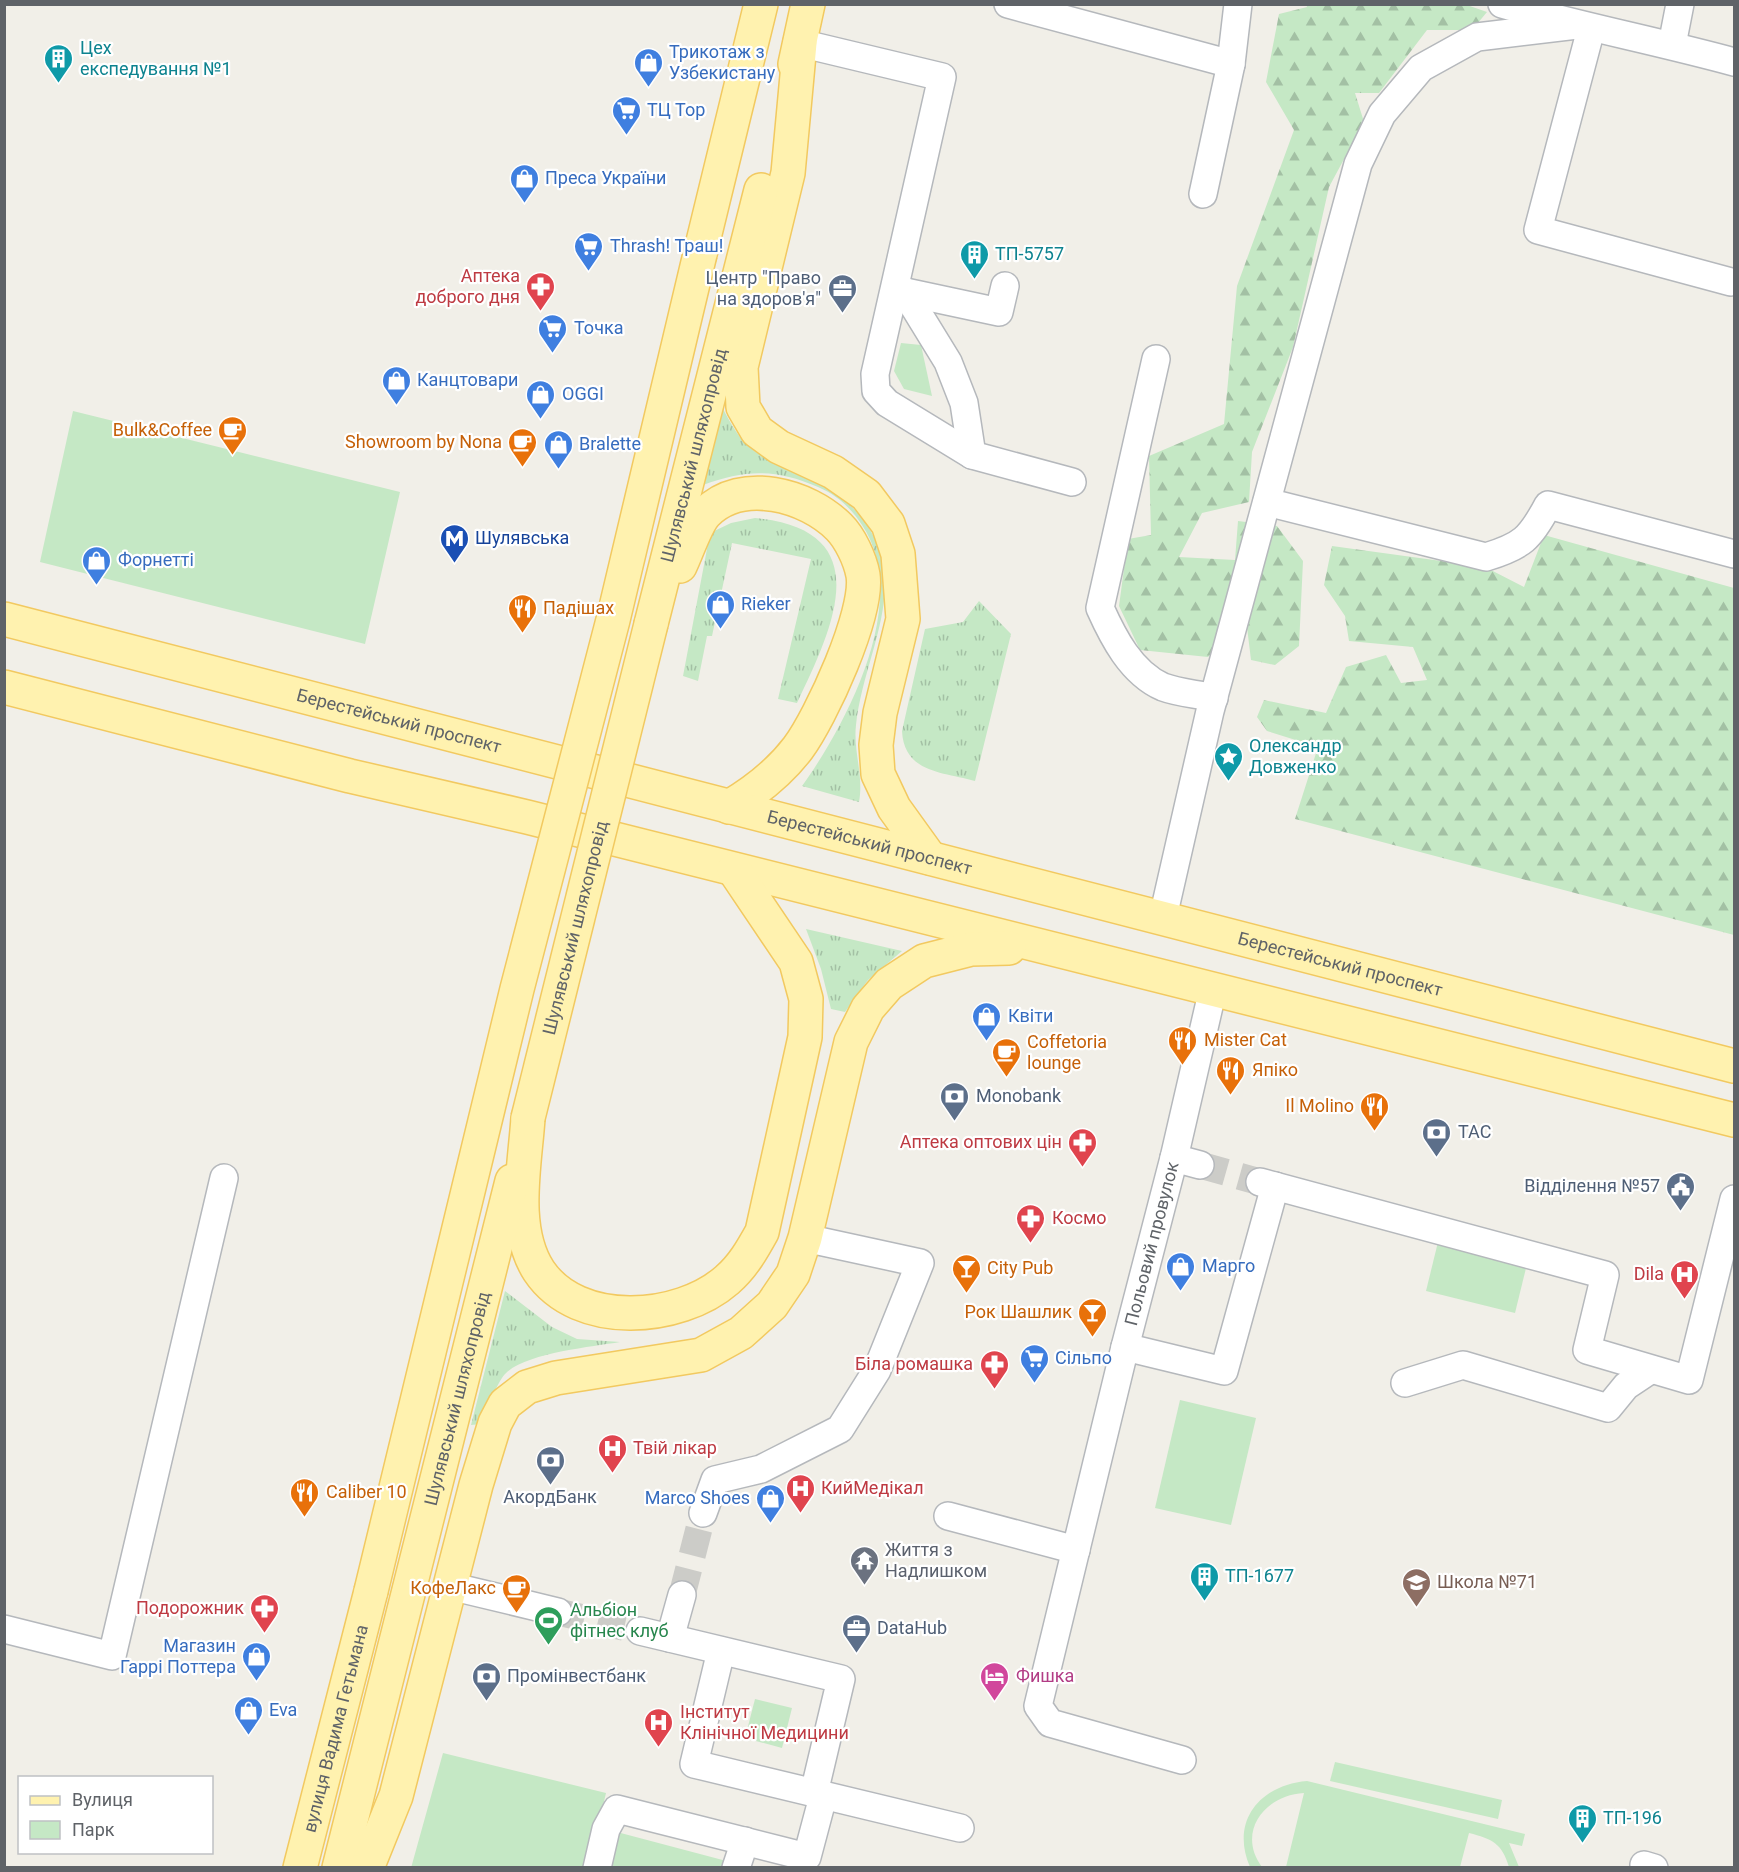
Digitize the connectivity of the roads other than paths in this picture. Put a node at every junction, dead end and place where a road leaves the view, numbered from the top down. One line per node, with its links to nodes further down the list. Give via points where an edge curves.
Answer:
1 (761, 4): 47 (main road, Шулявський шляхопровід, bridge, via 613,620 517,989)
2 (808, 4): 8 (main road)
3 (1008, 4): 11 (lane)
4 (1238, 4): 11 (lane)
5 (1502, 4): 7 (lane)
6 (1680, 4): 9 (lane)
7 (1584, 27): 9 (lane); 13 (lane, via 1538,230); 19 (lane, via 1477,37 1421,68 1382,114 1358,164)
8 (800, 43): 15 (lane, via 942,77); 22 (main road, Шулявський шляхопровід); 26 (main road, via 788,173 741,367 743,407 757,431 779,447 833,472 866,495 888,524 898,554 903,619 880,713 878,774 894,808)
9 (1672, 45): 10 (lane)
10 (1734, 62)
11 (1231, 64): 12 (lane)
12 (1203, 194)
13 (1731, 282)
14 (1005, 286): 15 (lane, via 999,312)
15 (900, 291): 17 (lane, via 948,362 964,403); 17 (lane, via 875,374 876,391 887,403)
16 (1156, 359): 24 (lane, via 1100,608 1113,637 1138,669 1163,687)
17 (972, 455): 18 (lane)
18 (1072, 482)
19 (1267, 502): 20 (lane, via 1486,557 1514,548 1535,529 1548,506); 24 (lane)
20 (1734, 554)
21 (4, 619): 25 (main road, Берестейський проспект)
22 (651, 624): 25 (main road, via 705,514 727,498 755,493 788,498 816,509 840,527 854,548 863,575 863,600 823,705 799,747 755,791); 32 (main road, Шулявський шляхопровід, bridge)
23 (4, 687): 27 (main road)
24 (1214, 698): 28 (lane)
25 (729, 807): 26 (main road, Берестейський проспект)
26 (930, 858): 28 (main road, Берестейський проспект)
27 (734, 870): 29 (main road); 32 (main road, via 796,962 806,999 805,1037 762,1232 747,1259 726,1281 689,1302 648,1312 607,1314 572,1302 539,1271 526,1240 522,1203)
28 (1163, 917): 31 (main road, Берестейський проспект)
29 (1043, 947): 30 (main road); 39 (main road, via 971,949 924,961 889,984 868,1008 851,1042)
30 (1213, 989): 33 (main road); 34 (lane, Польовий провулок)
31 (1734, 1066)
32 (528, 1118): 49 (main road, Шулявський шляхопровід)
33 (1734, 1120)
34 (1174, 1158): 35 (lane); 40 (lane, Польовий провулок)
35 (1200, 1166)
36 (224, 1178): 51 (lane, via 112,1656)
37 (1734, 1200): 38 (lane); 41 (lane, via 1689,1380)
38 (1734, 1206)
39 (806, 1238): 43 (lane, via 920,1263 877,1370 840,1429 761,1468 715,1480); 46 (main road, via 793,1274 772,1305 741,1333 701,1355 556,1378 527,1387 505,1404 492,1434)
40 (1125, 1347): 41 (lane, via 1224,1371 1267,1184 1605,1275 1587,1350); 45 (lane, Польовий провулок)
41 (1650, 1370): 42 (lane, via 1626,1386 1608,1408 1463,1365)
42 (1405, 1383)
43 (704, 1513)
44 (948, 1516): 45 (lane)
45 (1076, 1550): 55 (lane, Польовий провулок, via 1038,1706 1050,1724)
46 (450, 1586): 50 (lane); 61 (main road, via 396,1796)
47 (371, 1591): 59 (main road, вулиця Вадима Гетьмана)
48 (682, 1595): 53 (lane)
49 (406, 1599): 60 (main road, вулиця Вадима Гетьмана)
50 (558, 1612)
51 (4, 1629)
52 (640, 1631): 53 (lane)
53 (670, 1638): 54 (lane)
54 (721, 1651): 56 (lane, via 694,1764); 56 (lane, via 841,1679)
55 (1182, 1760)
56 (817, 1801): 57 (lane); 58 (lane, via 807,1857)
57 (960, 1828)
58 (745, 1841): 62 (lane, via 617,1809 606,1829); 63 (lane)
59 (300, 1868)
60 (339, 1868)
61 (367, 1868)
62 (597, 1868)
63 (736, 1868)

